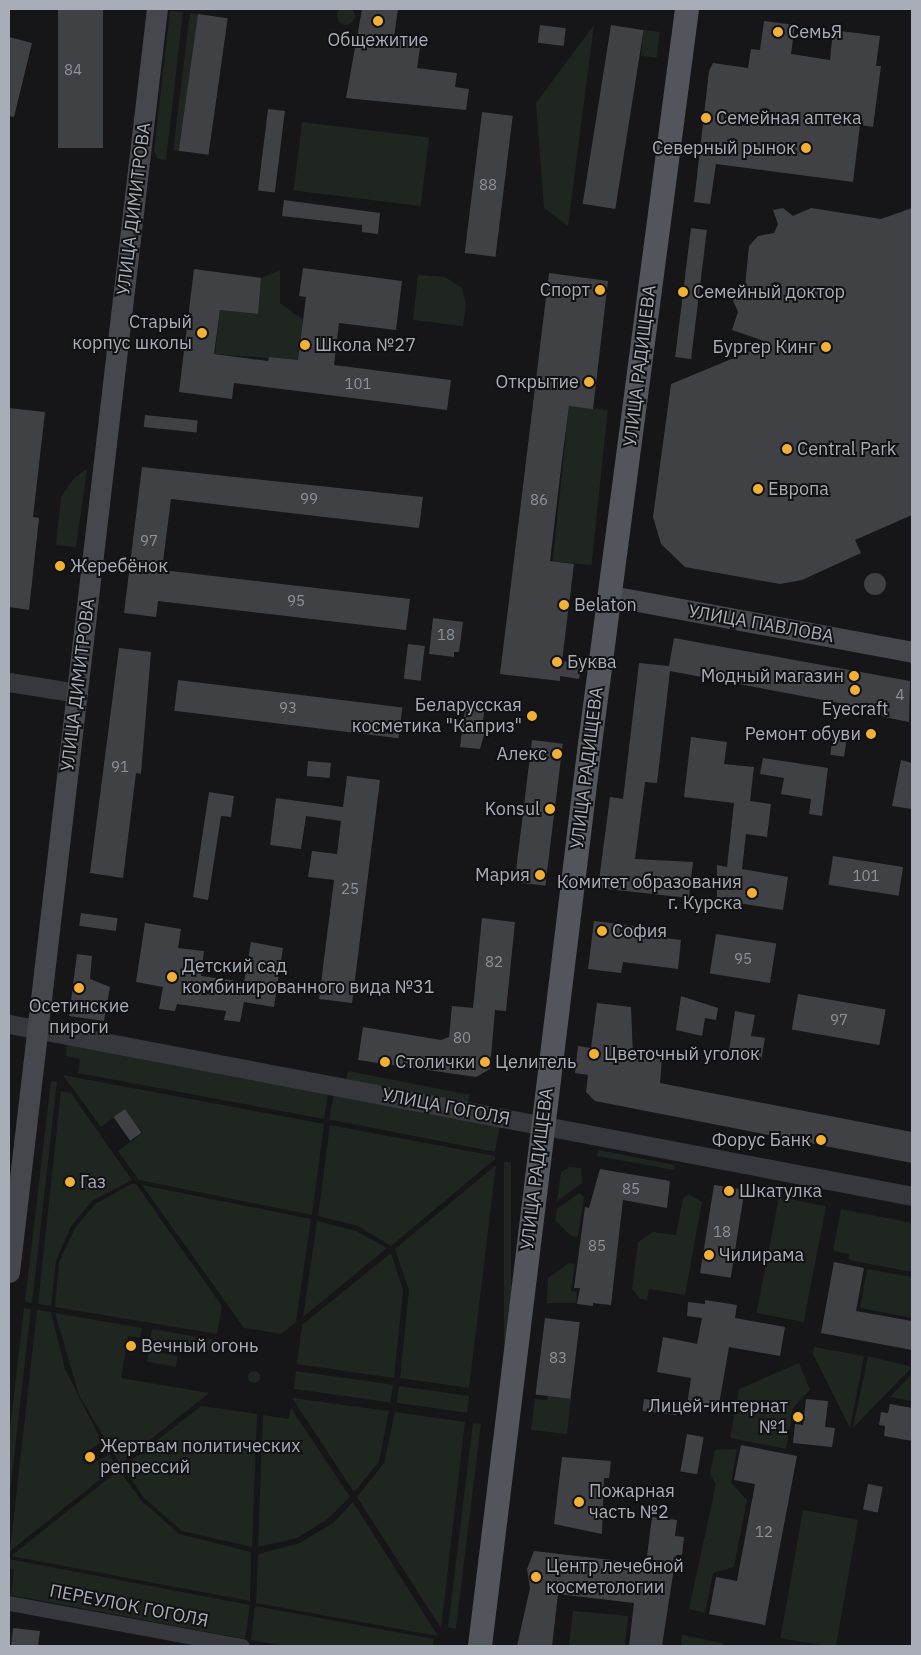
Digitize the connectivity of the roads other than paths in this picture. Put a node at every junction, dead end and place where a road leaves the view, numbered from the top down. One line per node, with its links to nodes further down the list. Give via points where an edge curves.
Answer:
1 (157, 9): 6 (main road, УЛИЦА ДИМИТРОВА)
2 (687, 9): 3 (main road, УЛИЦА РАДИЩЕВА)
3 (611, 596): 4 (main road, УЛИЦА ПАВЛОВА); 9 (main road, УЛИЦА РАДИЩЕВА)
4 (912, 652)
5 (9, 682): 6 (street)
6 (78, 693): 8 (main road, УЛИЦА ДИМИТРОВА)
7 (9, 1024): 8 (street, УЛИЦА ГОГОЛЯ)
8 (37, 1030): 9 (street, УЛИЦА ГОГОЛЯ); 11 (main road, УЛИЦА ДИМИТРОВА)
9 (542, 1125): 10 (street, УЛИЦА ГОГОЛЯ); 14 (main road, УЛИЦА РАДИЩЕВА)
10 (912, 1196)
11 (9, 1272)
12 (9, 1603): 13 (street, ПЕРЕУЛОК ГОГОЛЯ)
13 (242, 1646)
14 (480, 1646)

